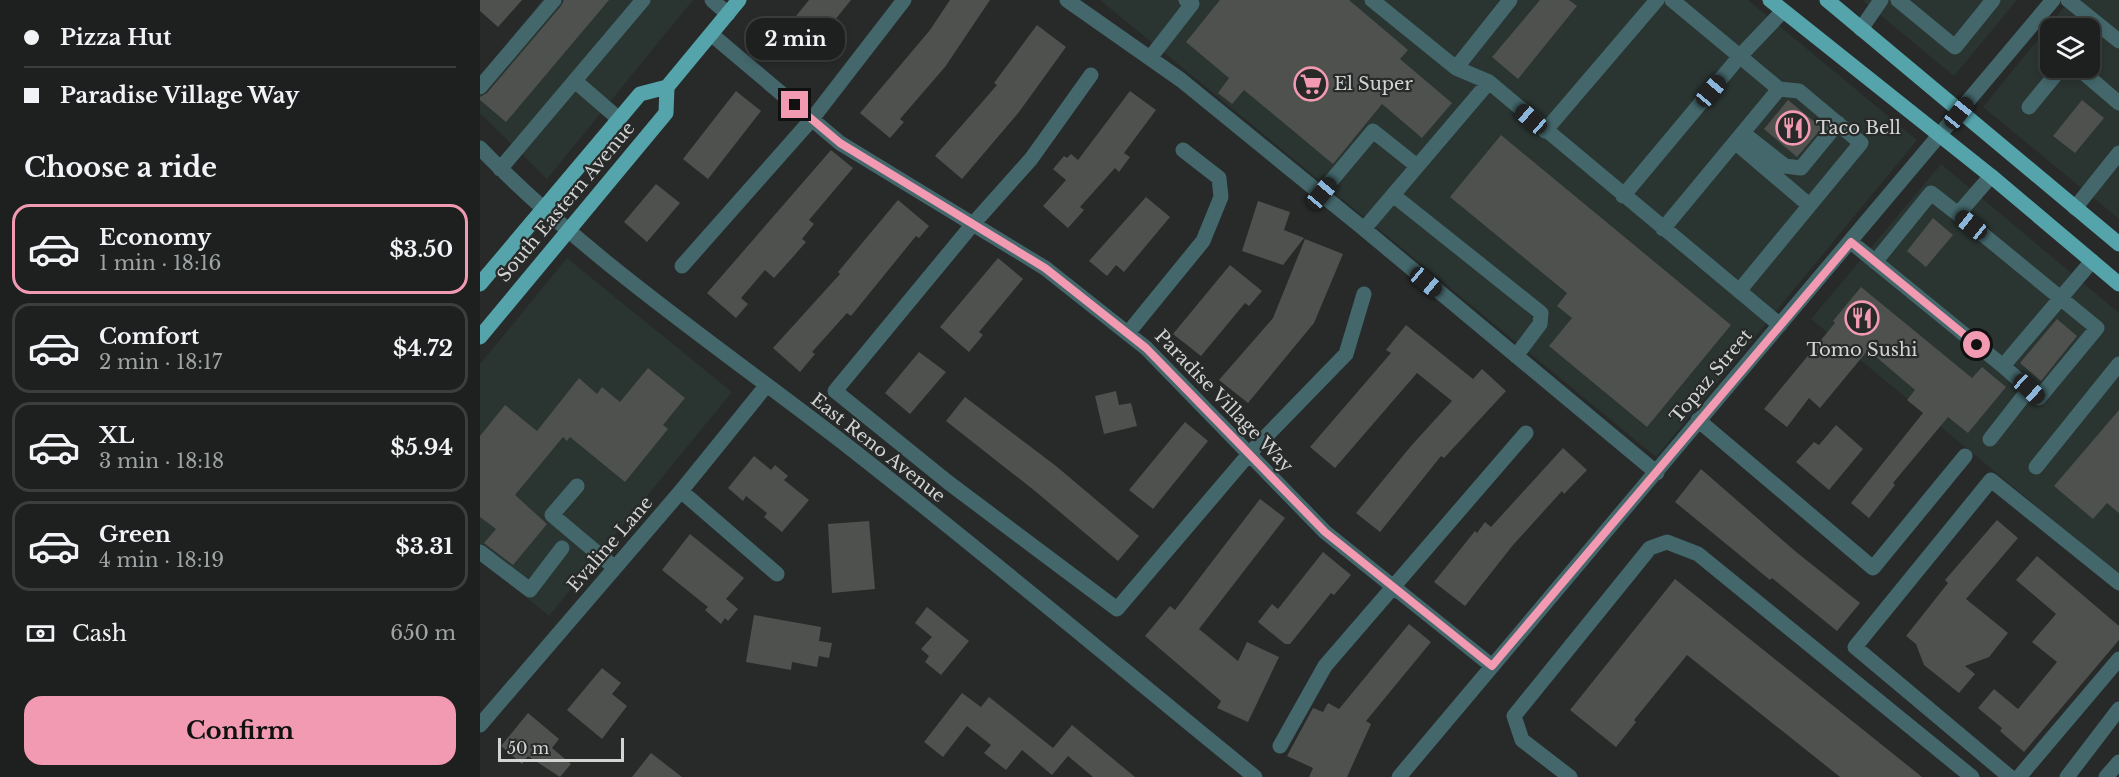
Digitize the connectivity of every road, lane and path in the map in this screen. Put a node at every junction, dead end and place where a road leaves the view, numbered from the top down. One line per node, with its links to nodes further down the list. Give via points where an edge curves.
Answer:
1 (554, 0): 34 (street)
2 (643, 0): 32 (street)
3 (712, 0): 20 (street)
4 (739, 0): 20 (main road)
5 (904, 0): 41 (street)
6 (1067, 0): 27 (street)
7 (1186, 0): 27 (street, via 1192,4)
8 (1510, 0): 28 (street)
9 (1657, 0): 43 (street)
10 (1672, 0): 26 (street)
11 (1770, 0): 19 (main road)
12 (1827, 0): 22 (main road)
13 (1881, 0): 22 (street)
14 (1898, 0): 15 (street, via 1954,47)
15 (1993, 0)
16 (2053, 0): 39 (street, Topaz Street)
17 (2068, 0): 21 (street)
18 (1377, 1): 28 (street)
19 (1783, 11): 26 (street); 44 (main road)
20 (728, 14): 24 (main road)
21 (2084, 18)
22 (1861, 29): 39 (main road)
23 (2100, 32): 25 (street)
24 (711, 34): 35 (main road); 41 (street, Paradise Village Way)
25 (2119, 41)
26 (1740, 56): 36 (street); 54 (street)
27 (1150, 58): 52 (street)
28 (1456, 68): 33 (street)
29 (1091, 75): 59 (street, via 1031,159)
30 (2053, 78): 38 (street)
31 (2090, 78): 37 (street)
32 (575, 81): 40 (street); 50 (street)
33 (1489, 82): 43 (street); 49 (street)
34 (480, 87)
35 (667, 87): 40 (main road, South Eastern Avenue, via 640,94); 62 (main road, South Eastern Avenue, via 666,113)
36 (1779, 89): 42 (street, via 1799,91); 45 (street)
37 (2119, 103)
38 (2029, 107)
39 (1959, 113): 44 (street, Topaz Street); 56 (main road)
40 (619, 119): 57 (main road, South Eastern Avenue)
41 (812, 119): 59 (street, Paradise Village Way, via 840,143); 67 (street)
42 (1838, 123): 45 (street, via 1801,168 1785,166); 55 (street, via 1861,143)
43 (1545, 131): 54 (street)
44 (1939, 136): 51 (main road); 63 (street, Topaz Street)
45 (1739, 137): 55 (street); 61 (street)
46 (480, 148): 50 (street, East Reno Avenue)
47 (1183, 150): 74 (street, via 1219,178 1221,197 1203,241)
48 (2119, 153): 56 (street)
49 (1417, 166): 52 (street, via 1373,131); 53 (street)
50 (500, 169): 57 (street, East Reno Avenue)
51 (1991, 177): 58 (street); 65 (main road)
52 (1322, 193): 60 (street)
53 (1393, 195): 60 (street); 76 (street, via 1541,313 1540,324)
54 (1623, 196): 61 (street)
55 (1809, 205): 70 (street)
56 (2075, 208): 64 (main road)
57 (543, 209): 62 (street, East Reno Avenue); 68 (main road, South Eastern Avenue)
58 (1958, 214): 66 (street, via 1931,193); 72 (street)
59 (973, 224): 74 (street, Paradise Village Way, via 1045,268); 84 (street, via 835,391 949,483 1117,609)
60 (1364, 229): 76 (street)
61 (1663, 229): 70 (street)
62 (568, 231): 75 (main road, South Eastern Avenue); 79 (street, East Reno Avenue)
63 (1851, 242): 66 (street); 73 (street, Topaz Street)
64 (2119, 244)
65 (2092, 261): 69 (main road); 72 (street)
66 (1875, 262): 78 (street)
67 (682, 266)
68 (480, 284)
69 (2119, 284)
70 (1739, 291): 73 (street)
71 (1364, 294): 84 (street, via 1346,354)
72 (2061, 297): 78 (street); 80 (street, via 2097,328 2039,398)
73 (1780, 325): 81 (street, Topaz Street)
74 (1128, 333): 84 (street, Paradise Village Way)
75 (480, 337)
76 (1516, 356): 87 (street)
77 (2119, 364): 86 (street)
78 (2003, 366): 80 (street)
79 (766, 386): 89 (street, Evaline Lane); 102 (street, East Reno Avenue, via 850,448)
80 (2029, 389): 83 (street)
81 (1698, 420): 85 (street, via 1874,568); 87 (street, Topaz Street)
82 (1526, 433): 95 (street)
83 (1990, 439)
84 (1249, 454): 95 (street, Paradise Village Way, via 1325,532)
85 (1965, 456)
86 (2036, 467)
87 (1657, 473): 97 (street, Topaz Street)
88 (577, 486): 92 (street, via 552,515)
89 (681, 491): 92 (street, Evaline Lane); 93 (street)
90 (562, 548): 91 (street, via 530,590)
91 (480, 552)
92 (615, 568): 99 (street, Evaline Lane)
93 (777, 574)
94 (2119, 583): 106 (street, via 1991,480 1855,647)
95 (1393, 587): 97 (street, Paradise Village Way); 100 (street, via 1325,666)
96 (2119, 659): 107 (street)
97 (1492, 666): 103 (street, Topaz Street)
98 (2119, 709): 108 (street)
99 (480, 725)
100 (1280, 746)
101 (2119, 762): 109 (street)
102 (1255, 777)
103 (1399, 777)
104 (1570, 777): 105 (street, via 1522,740 1514,716 1650,548 1667,542 1698,554)
105 (1972, 777)
106 (2010, 777)
107 (2019, 777)
108 (2067, 777)
109 (2106, 777)

